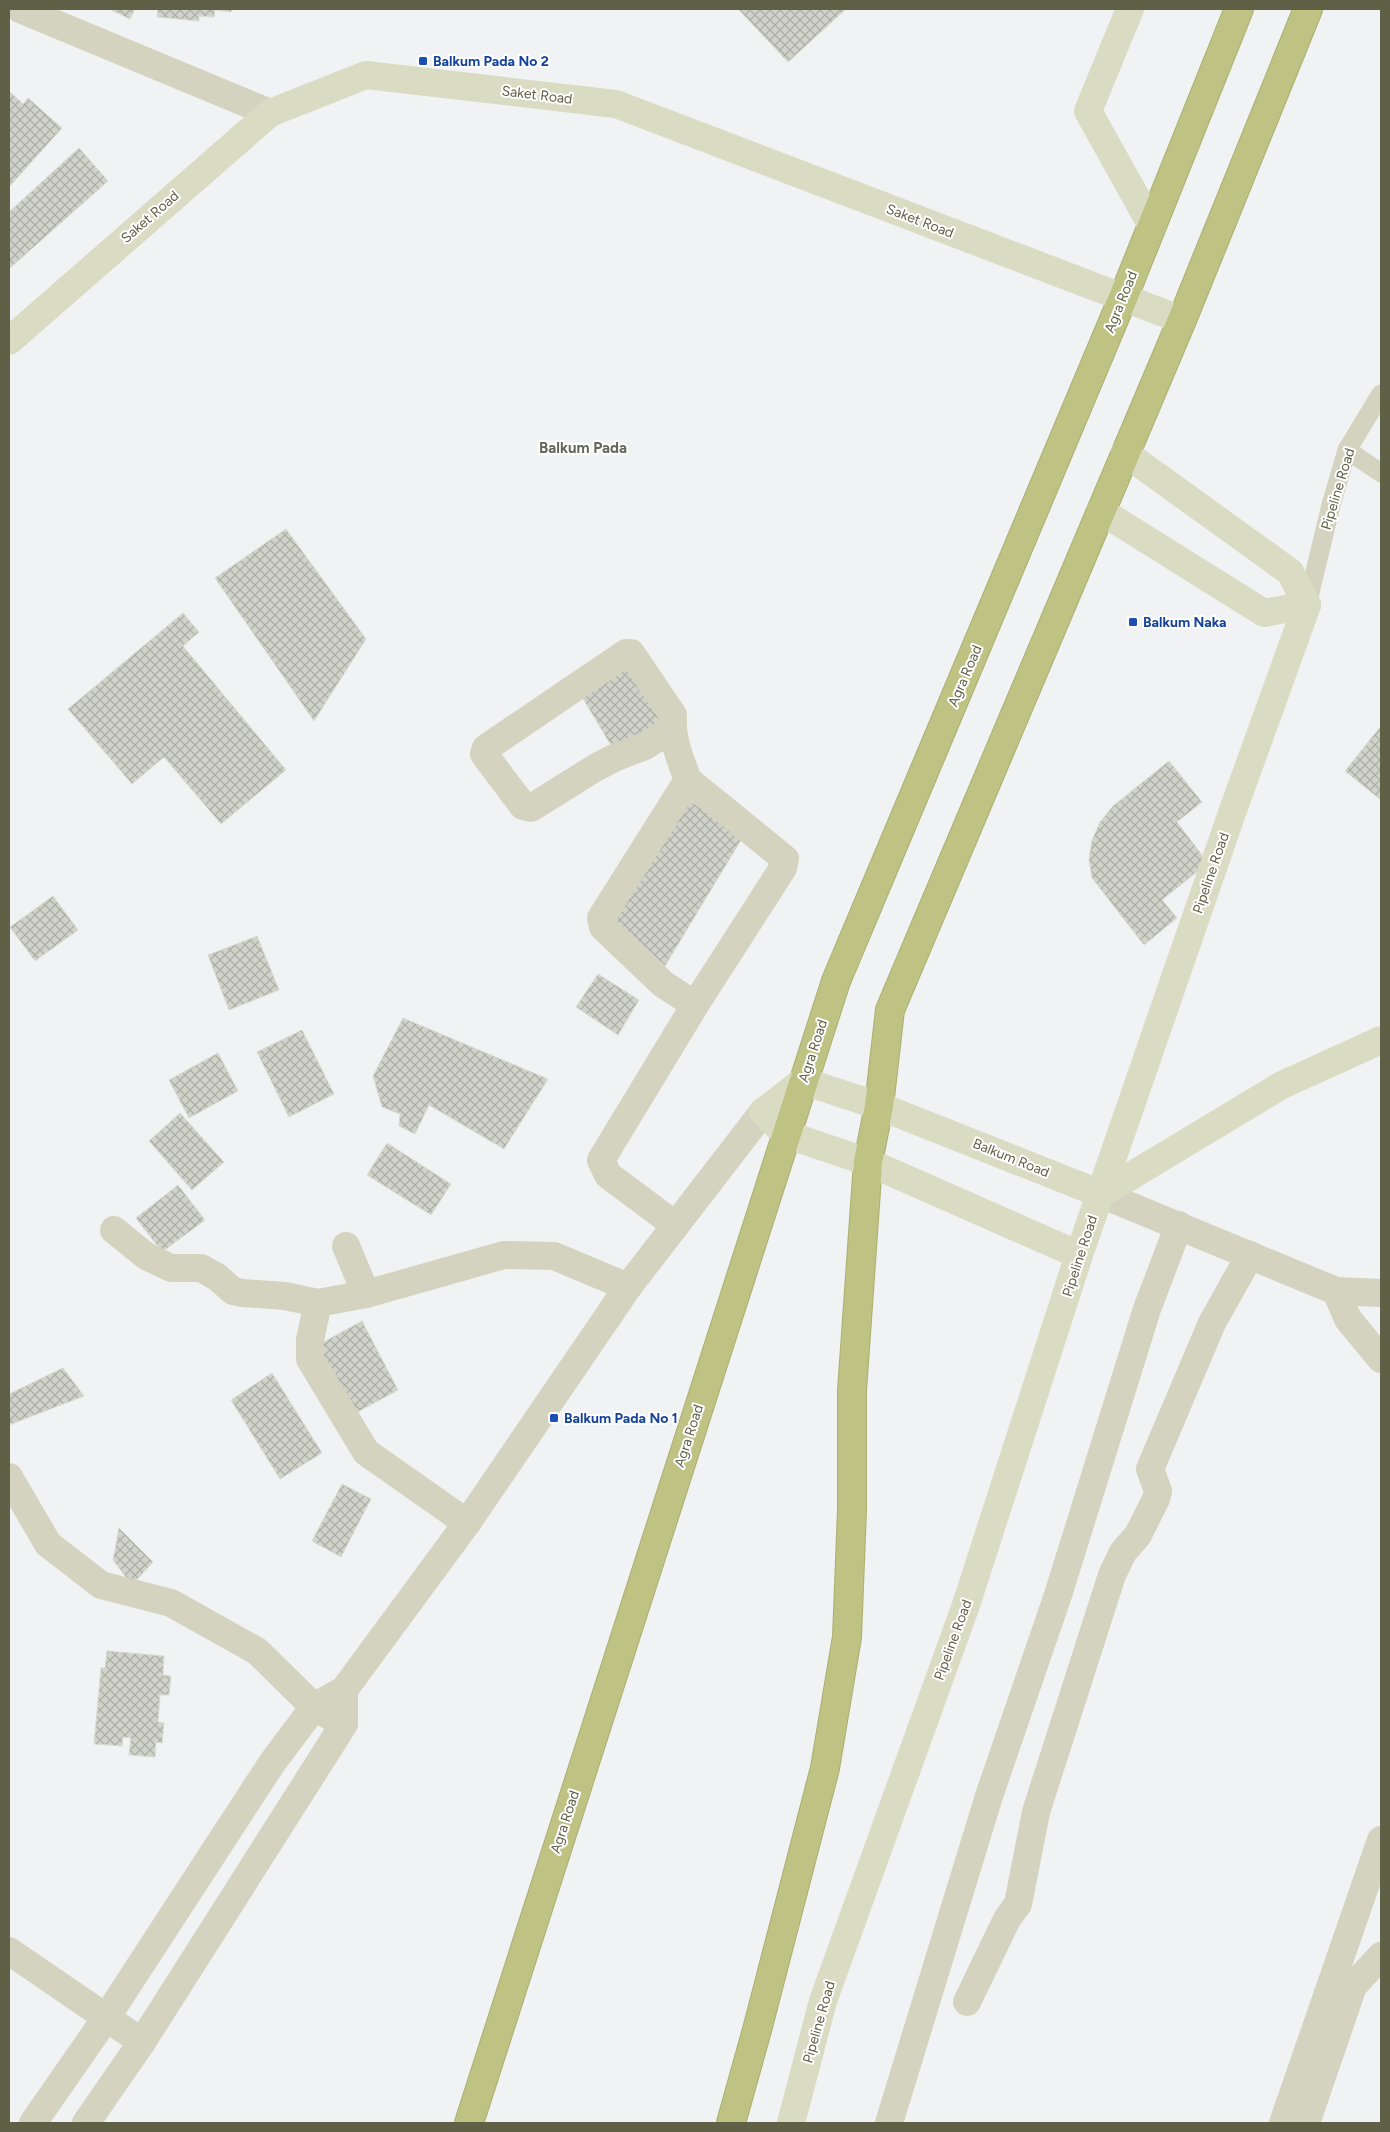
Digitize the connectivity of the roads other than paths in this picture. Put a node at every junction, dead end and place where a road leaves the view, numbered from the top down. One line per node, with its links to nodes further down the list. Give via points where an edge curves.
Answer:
1 (20, 9): 5 (street)
2 (1130, 9): 6 (street, via 1088,111)
3 (1239, 9): 6 (highway, Agra Road)
4 (1308, 9): 8 (highway)
5 (270, 113): 7 (street, Saket Road, via 366,75 616,104); 9 (street, Saket Road)
6 (1152, 226): 7 (highway, Agra Road)
7 (1123, 298): 8 (street, Saket Road); 20 (highway, Agra Road, via 836,981)
8 (1182, 320): 12 (highway)
9 (9, 341)
10 (1381, 394): 11 (lane, Pipeline Road)
11 (1347, 450): 13 (lane); 15 (lane, Pipeline Road)
12 (1125, 453): 14 (highway); 15 (street, via 1290,572)
13 (1381, 473)
14 (1101, 511): 15 (street, via 1264,613); 21 (highway, via 890,1010)
15 (1307, 605): 25 (street, Pipeline Road)
16 (672, 729): 16 (street, via 673,715 631,653 626,652 486,748 484,754 523,806 531,808 595,768 645,746); 17 (street)
17 (688, 780): 18 (street, via 601,918 603,928 656,978); 18 (street, via 785,859 783,868)
18 (695, 1005): 26 (street, via 601,1160 608,1175)
19 (1381, 1040): 25 (street, via 1282,1086)
20 (803, 1081): 21 (street, Balkum Road); 22 (street); 23 (highway, Agra Road)
21 (879, 1106): 24 (highway); 25 (street, Balkum Road)
22 (763, 1112): 23 (street); 26 (street)
23 (785, 1134): 24 (street); 51 (highway, Agra Road)
24 (868, 1162): 30 (street); 52 (highway, via 852,1391 847,1637 824,1768)
25 (1101, 1194): 27 (street); 30 (street, Pipeline Road)
26 (675, 1225): 32 (street)
27 (1179, 1225): 31 (street); 54 (street, via 1147,1310 1058,1595 989,1796)
28 (114, 1230): 36 (street, via 146,1256 171,1268 200,1268 243,1293 285,1296)
29 (346, 1246): 35 (street)
30 (1080, 1255): 53 (street, Pipeline Road, via 966,1605 823,2001)
31 (1250, 1255): 33 (street); 46 (street, via 1212,1323 1150,1469 1158,1491 1156,1499 1112,1575 1036,1812 1018,1904 1007,1919)
32 (628, 1287): 35 (street, via 554,1256 504,1254); 39 (street)
33 (1336, 1291): 34 (street); 37 (street, via 1348,1319)
34 (1381, 1293)
35 (366, 1294): 36 (street)
36 (318, 1303): 39 (street, via 310,1340 310,1359 366,1452)
37 (1381, 1359)
38 (9, 1477): 41 (street, via 48,1544 102,1585 171,1603 257,1651)
39 (467, 1523): 40 (street)
40 (344, 1690): 41 (street); 42 (street)
41 (314, 1707): 42 (street); 47 (street, via 272,1763)
42 (344, 1724): 48 (street)
43 (1381, 1840): 55 (street)
44 (9, 1951): 47 (street)
45 (1381, 1956): 56 (street, via 1353,1986)
46 (967, 2002)
47 (106, 2018): 48 (street); 49 (street)
48 (142, 2042): 50 (street)
49 (33, 2123)
50 (86, 2123)
51 (469, 2123)
52 (731, 2123)
53 (791, 2123)
54 (889, 2123)
55 (1283, 2123)
56 (1306, 2123)

